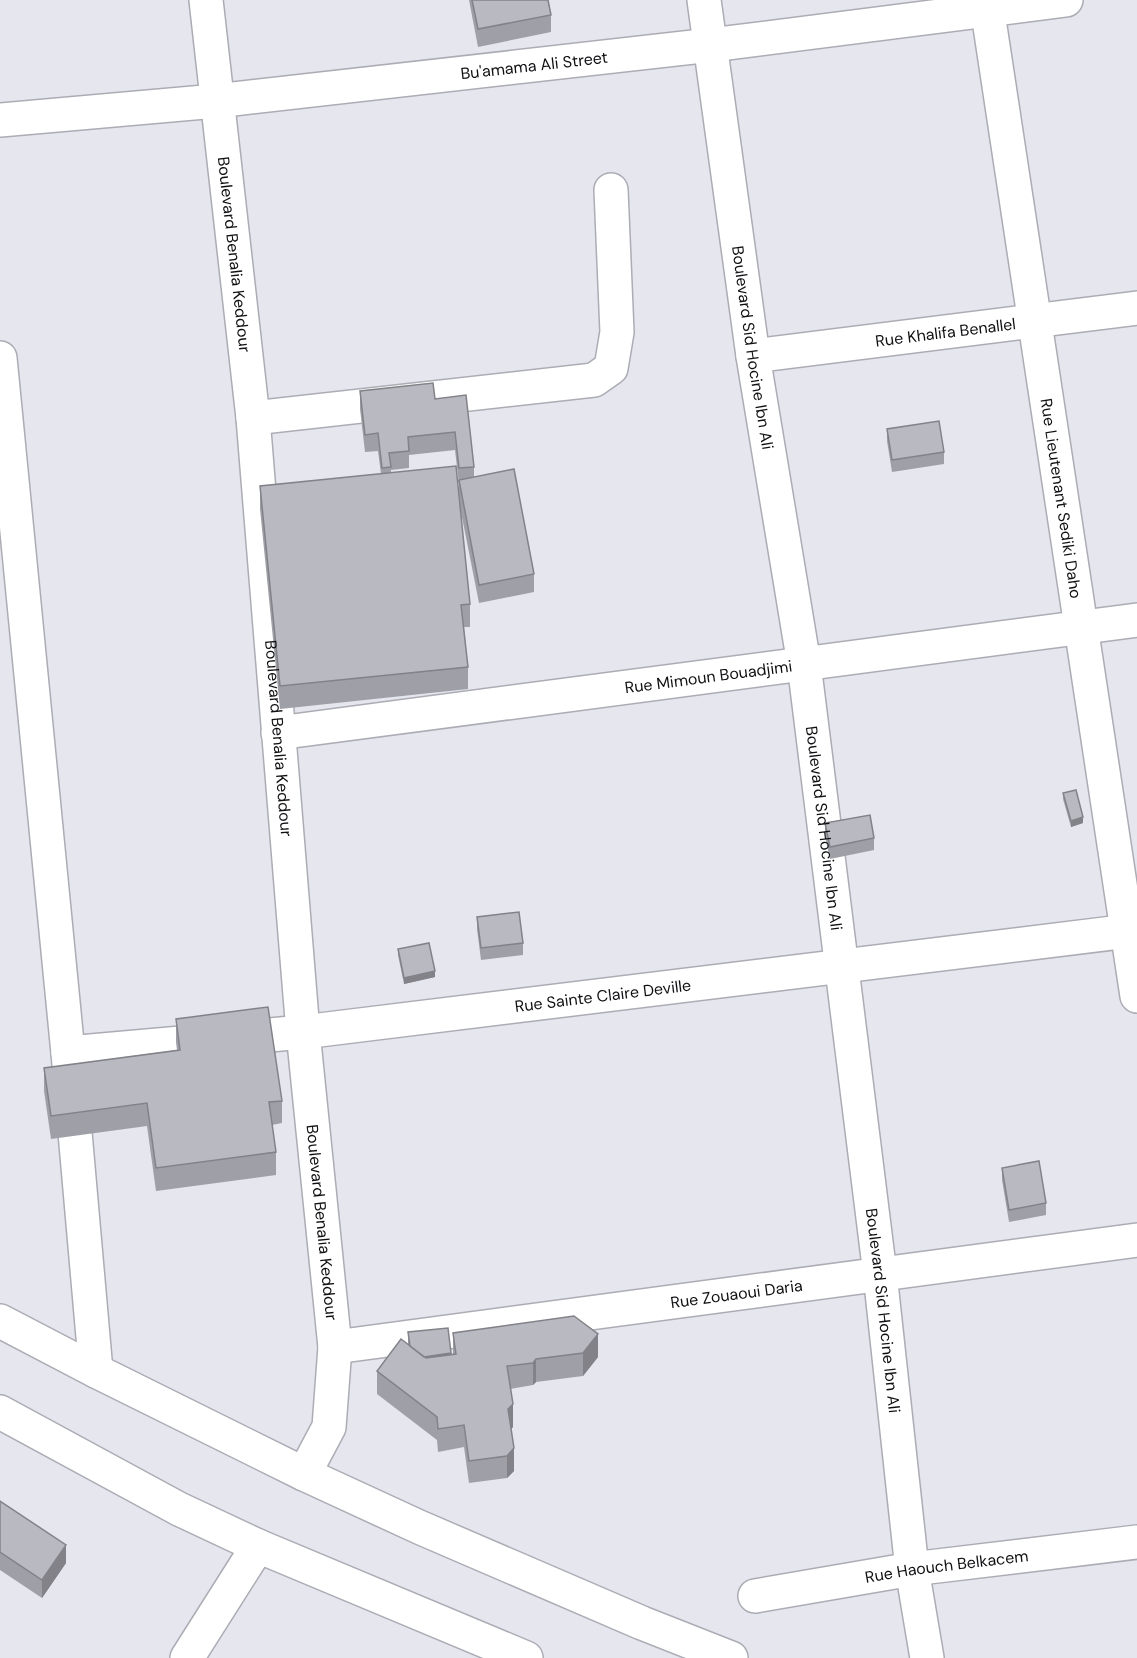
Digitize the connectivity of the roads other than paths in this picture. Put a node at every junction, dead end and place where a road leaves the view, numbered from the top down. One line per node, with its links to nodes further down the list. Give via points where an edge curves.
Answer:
1 (206, 0): 6 (street, Boulevard Benalia Keddour)
2 (704, 0): 5 (street, Boulevard Sid Hocine Ibn Ali)
3 (1066, 0): 4 (street, Bu'amama Ali Street)
4 (987, 5): 5 (street, Bu'amama Ali Street); 10 (street, Rue Lieutenant Sediki Daho)
5 (711, 45): 6 (street, Bu'amama Ali Street); 11 (street, Boulevard Sid Hocine Ibn Ali)
6 (216, 101): 7 (street, Bu'amama Ali Street); 13 (street, Boulevard Benalia Keddour)
7 (0, 120)
8 (611, 190): 13 (street, via 617,332 612,368 594,380)
9 (1137, 308): 10 (street, Rue Khalifa Benallel)
10 (1035, 321): 11 (street, Rue Khalifa Benallel); 15 (street, Rue Lieutenant Sediki Daho)
11 (753, 356): 16 (street, Boulevard Sid Hocine Ibn Ali)
12 (0, 358): 22 (street)
13 (253, 418): 17 (street, Boulevard Benalia Keddour)
14 (1137, 620): 15 (street, Rue Mimoun Bouadjimi)
15 (1081, 627): 16 (street, Rue Mimoun Bouadjimi); 18 (street, Rue Lieutenant Sediki Daho)
16 (804, 664): 17 (street, Rue Mimoun Bouadjimi); 19 (street, Boulevard Sid Hocine Ibn Ali)
17 (279, 733): 21 (street, Boulevard Benalia Keddour)
18 (1133, 931): 19 (street, Rue Sainte Claire Deville); 20 (street, Rue Lieutenant Sediki Daho)
19 (842, 966): 21 (street, Rue Sainte Claire Deville); 24 (street, Boulevard Sid Hocine Ibn Ali)
20 (1137, 996)
21 (303, 1032): 22 (street, Rue Sainte Claire Deville); 26 (street, Boulevard Benalia Keddour)
22 (68, 1053): 27 (street)
23 (1137, 1240): 24 (street, Rue Zouaoui Daria)
24 (880, 1274): 26 (street, Rue Zouaoui Daria); 32 (street, Boulevard Sid Hocine Ibn Ali)
25 (0, 1322): 27 (street)
26 (335, 1347): 29 (street, Boulevard Benalia Keddour, via 329,1427)
27 (96, 1371): 29 (street)
28 (0, 1412): 31 (street, via 179,1509)
29 (304, 1474): 36 (street, via 430,1532)
30 (1137, 1542): 32 (street, Rue Haouch Belkacem)
31 (258, 1546): 34 (street); 35 (street)
32 (912, 1569): 33 (street, Rue Haouch Belkacem); 37 (street, Boulevard Sid Hocine Ibn Ali)
33 (755, 1596)
34 (187, 1658)
35 (526, 1658)
36 (731, 1658)
37 (927, 1658)

